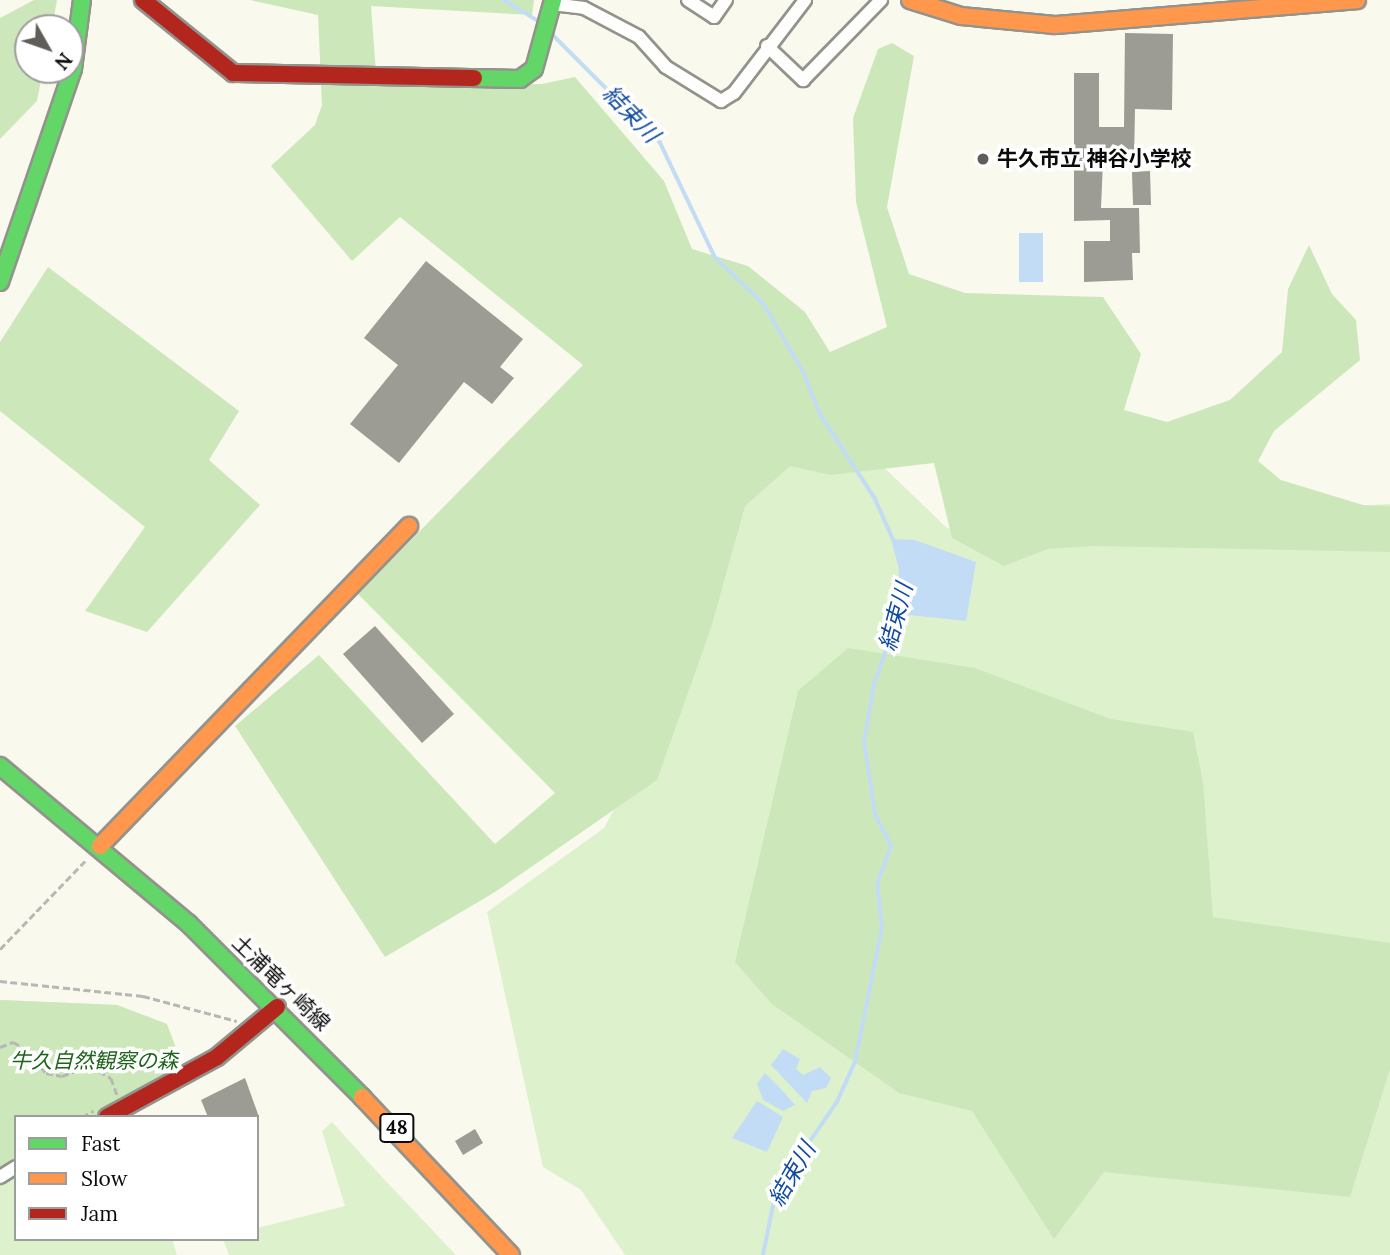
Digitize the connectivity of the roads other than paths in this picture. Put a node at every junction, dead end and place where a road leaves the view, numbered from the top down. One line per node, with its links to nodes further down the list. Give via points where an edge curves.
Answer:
1 (82, 0): 12 (street, via 73,69)
2 (143, 0): 10 (street, via 233,73 520,79 534,69)
3 (688, 0): 4 (street, via 714,17)
4 (726, 0)
5 (805, 0): 11 (street)
6 (881, 0): 11 (street, via 803,80)
7 (1352, 0): 8 (street); 9 (street, via 1055,25 961,16)
8 (1357, 0)
9 (916, 1)
10 (552, 2): 11 (street, via 584,8 639,37 666,67 721,101 734,93)
11 (767, 46)
12 (0, 282)
13 (409, 526): 15 (street)
14 (0, 766): 15 (street, 土浦竜ヶ崎線 / 48)
15 (100, 846): 16 (street, 土浦竜ヶ崎線 / 48)
16 (277, 1007): 17 (street, via 217,1057); 18 (street, 土浦竜ヶ崎線 / 48)
17 (111, 1115)
18 (510, 1255)

